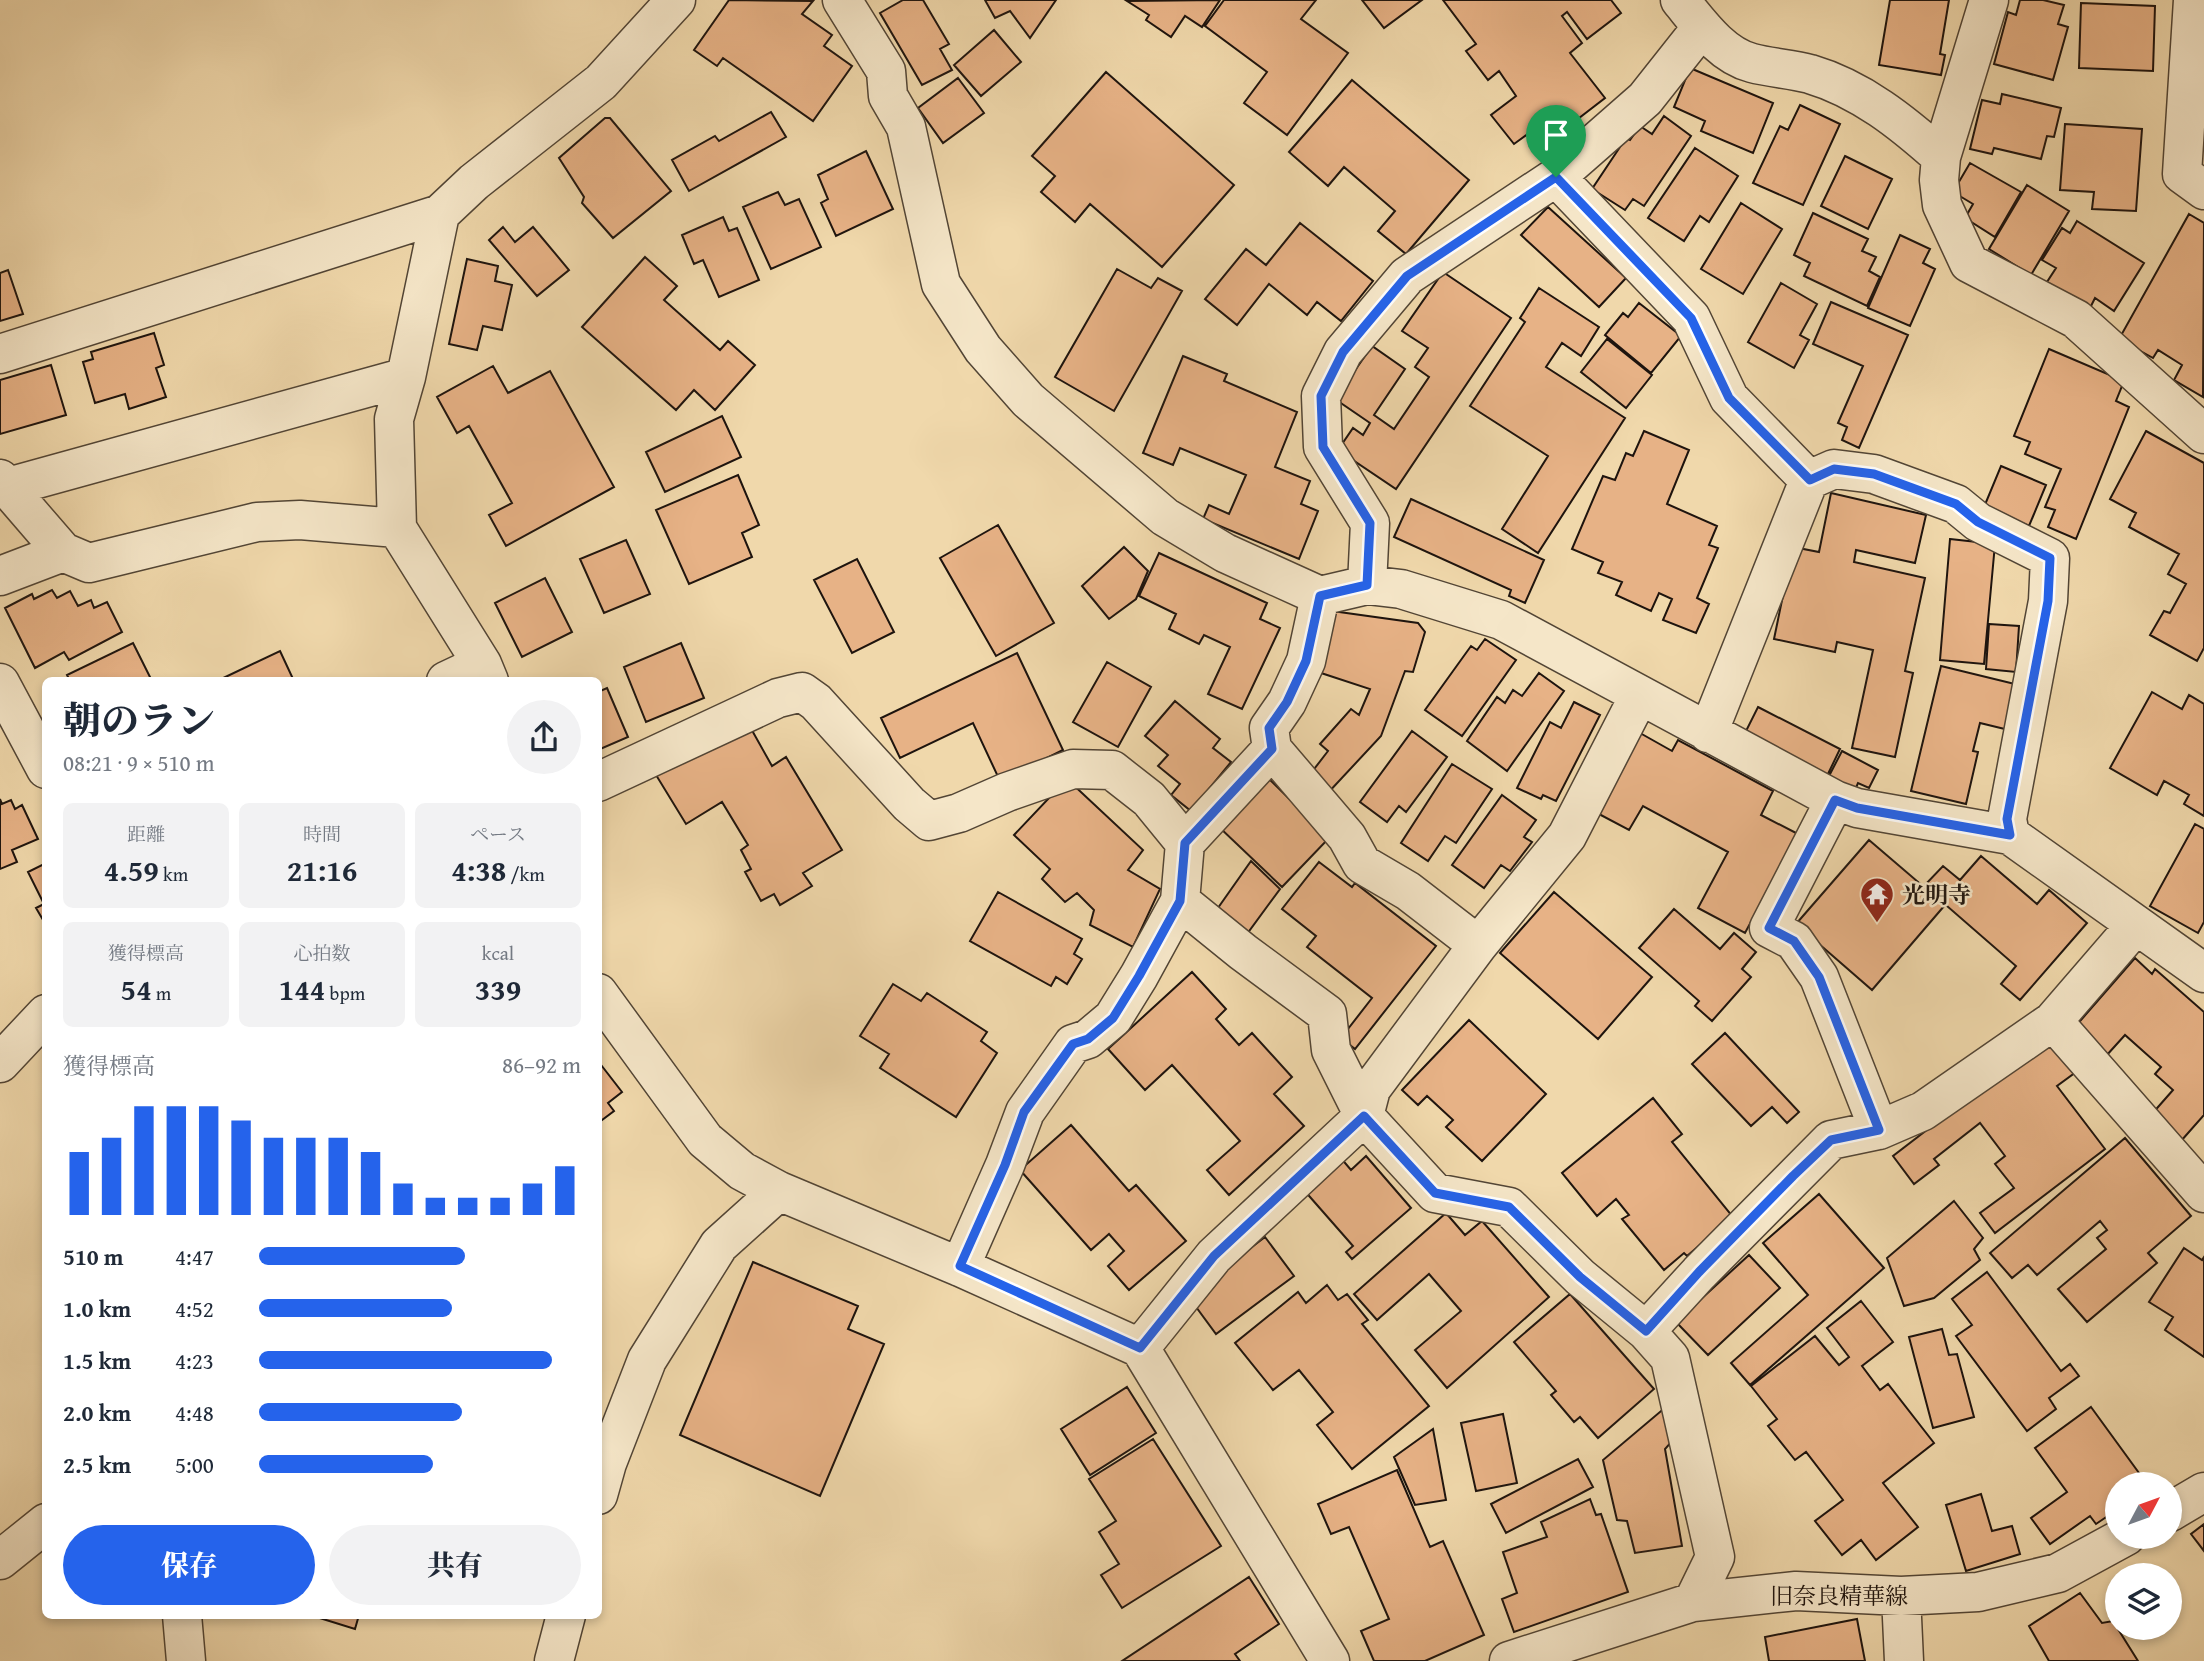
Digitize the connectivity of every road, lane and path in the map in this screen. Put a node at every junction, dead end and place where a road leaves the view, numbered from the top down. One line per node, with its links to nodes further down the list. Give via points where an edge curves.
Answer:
1 (676, 0): 9 (street, via 600,82)
2 (842, 0): 19 (street, via 886,71 888,96 906,127 941,284 983,349 1028,400 1164,517 1225,553)
3 (1989, 0): 6 (street)
4 (2193, 0): 8 (street, via 2182,174)
5 (1691, 13): 6 (street, via 1728,52 1749,63 1811,74 1855,93 1903,123); 7 (street, via 1645,99)
6 (1941, 157): 12 (street, via 1942,205 1969,263 2076,319)
7 (1556, 177): 13 (street, via 1691,318 1729,398); 18 (street, via 1407,276 1343,352 1321,396 1323,447 1370,523)
8 (2204, 190)
9 (440, 214): 10 (street); 11 (street)
10 (0, 354)
11 (406, 377): 14 (street); 15 (street, via 394,419)
12 (2204, 434)
13 (1810, 480): 24 (street); 29 (street, via 1834,469 1874,474 1956,504 1978,522 2050,558 2048,601 2007,819)
14 (4, 483): 16 (street)
15 (397, 528): 16 (street, via 300,520 257,522 89,564); 20 (street)
16 (63, 552): 17 (street)
17 (0, 576)
18 (1367, 585): 19 (street); 23 (street, via 1401,589 1501,620)
19 (1320, 596): 25 (street, via 1306,661 1269,728)
20 (485, 672): 21 (street)
21 (463, 677)
22 (0, 683): 26 (street)
23 (1639, 696): 24 (street); 33 (street, via 1567,836)
24 (1708, 733): 28 (street)
25 (1272, 749): 30 (street); 33 (street, via 1347,837 1362,864 1408,891)
26 (42, 762)
27 (602, 780): 30 (street, via 778,698 802,692 929,821 1073,769 1112,771 1149,799)
28 (1835, 800): 29 (street, via 1857,808); 40 (street, via 1769,928 1794,941 1819,977)
29 (2010, 835): 32 (street)
30 (1185, 843): 31 (street)
31 (1180, 901): 39 (street, via 1327,1014 1331,1050); 43 (street, via 1113,1018 1088,1039 1073,1044 1024,1112)
32 (2135, 926): 34 (street); 37 (street)
33 (1478, 945): 39 (street, via 1371,1089)
34 (2204, 973)
35 (602, 999): 41 (street, via 705,1140 742,1171)
36 (42, 1018): 38 (street)
37 (2053, 1021): 40 (street, via 1923,1111); 42 (street)
38 (0, 1063)
39 (1364, 1116): 44 (street, via 1435,1193 1509,1207 1580,1277); 45 (street, via 1214,1256)
40 (1879, 1130): 44 (street, via 1831,1140)
41 (779, 1191): 43 (street); 46 (street, via 719,1245 647,1360)
42 (2204, 1193)
43 (960, 1266): 45 (street)
44 (1646, 1331): 53 (street, via 1670,1358 1715,1557)
45 (1140, 1348): 58 (street)
46 (602, 1481)
47 (2204, 1492): 48 (street)
48 (2182, 1505)
49 (42, 1526): 51 (street)
50 (2105, 1547): 52 (street, 旧奈良精華線, via 2058,1573 1978,1591)
51 (0, 1560)
52 (1901, 1596): 53 (street, 旧奈良精華線, via 1796,1591); 60 (street)
53 (1693, 1602): 59 (street, 旧奈良精華線)
54 (182, 1619): 56 (street)
55 (565, 1619): 57 (street)
56 (186, 1661)
57 (554, 1661)
58 (1330, 1661)
59 (1509, 1661)
60 (1904, 1661)

